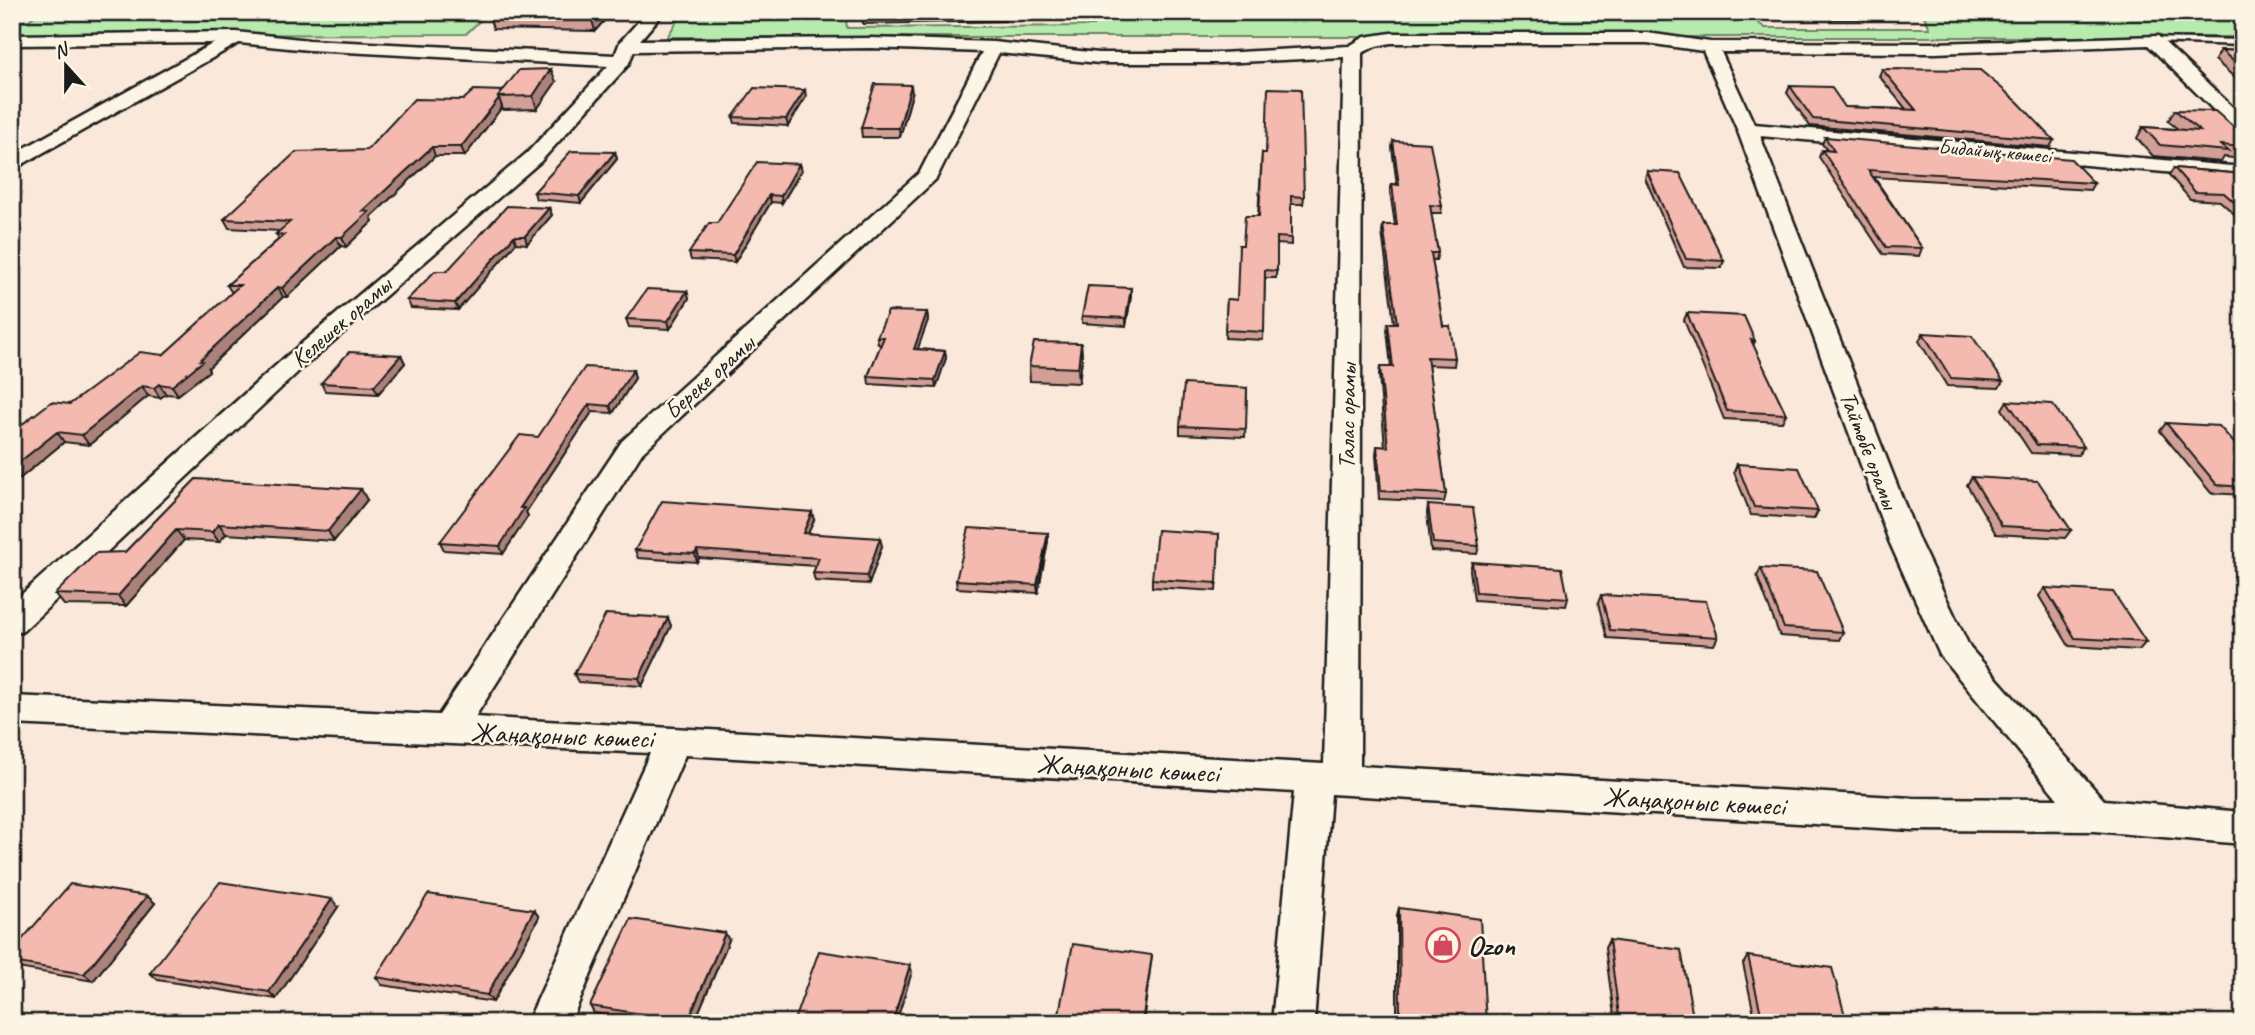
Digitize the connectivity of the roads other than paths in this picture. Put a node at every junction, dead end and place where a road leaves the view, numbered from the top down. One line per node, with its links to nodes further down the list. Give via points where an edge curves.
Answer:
1 (656, 12): 9 (street, Келешек орамы)
2 (236, 37): 3 (street); 9 (street, via 309,45); 12 (street)
3 (12, 40)
4 (2152, 40): 5 (lane); 7 (street, via 1935,48); 11 (street)
5 (2243, 43)
6 (993, 47): 8 (street, via 1099,58); 9 (street, via 768,43); 16 (street, Береке орамы, via 929,175 632,447)
7 (1710, 47): 8 (street, via 1647,38 1391,38 1371,41); 10 (street, Тайтөбе орамы)
8 (1353, 51): 18 (street, Талас орамы)
9 (624, 54): 14 (street, Келешек орамы, via 534,157 291,365)
10 (1747, 128): 13 (street, Бидайық көшесі); 19 (street, Тайтөбе орамы, via 1904,541 1957,655)
11 (2243, 128)
12 (12, 164)
13 (2243, 173)
14 (12, 622)
15 (12, 710): 16 (street, Жаңақоныс көшесі)
16 (448, 730): 17 (street, Жаңақоныс көшесі)
17 (674, 740): 18 (street, Жаңақоныс көшесі); 21 (street)
18 (1328, 780): 19 (street, Жаңақоныс көшесі, via 1912,814); 22 (street, Талас орамы)
19 (2094, 815): 20 (street, Жаңақоныс көшесі)
20 (2243, 828)
21 (548, 1023)
22 (1293, 1023)

